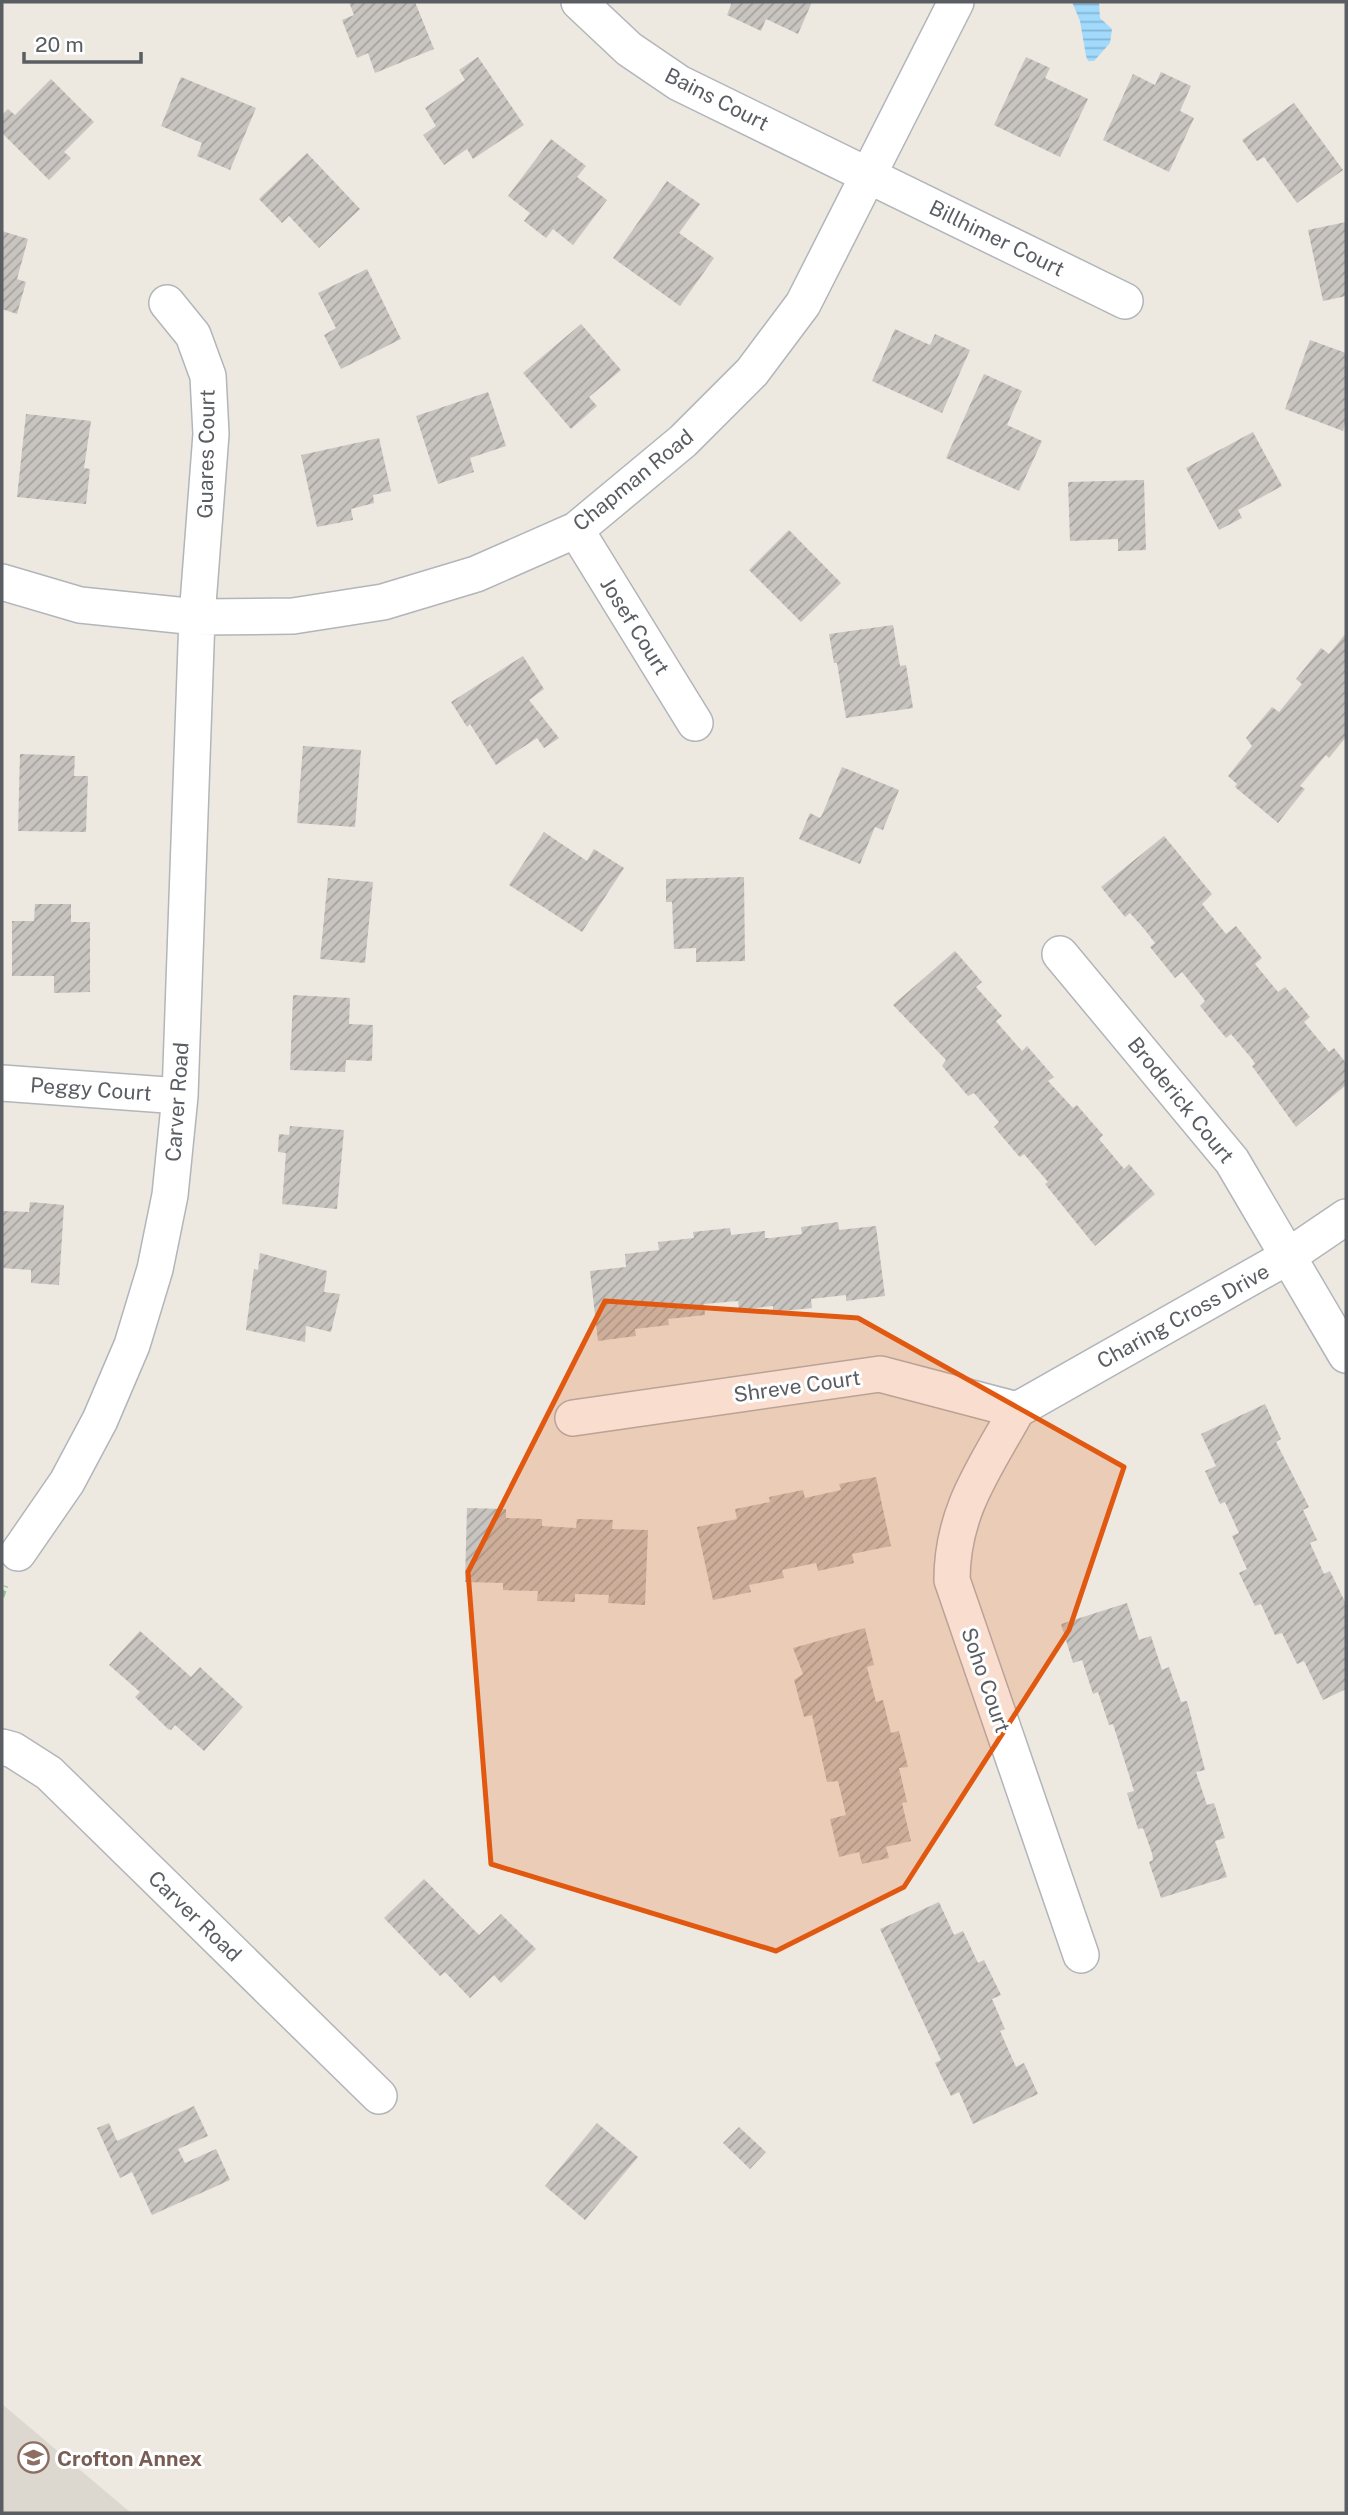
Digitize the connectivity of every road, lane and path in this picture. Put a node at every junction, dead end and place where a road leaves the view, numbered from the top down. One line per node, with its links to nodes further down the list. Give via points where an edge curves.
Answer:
1 (579, 2): 3 (street, Bains Court, via 629,49 679,83)
2 (956, 2): 3 (street, Chapman Road)
3 (869, 175): 4 (street, Billhimer Court); 6 (street, Chapman Road, via 803,304 752,372 684,441)
4 (1125, 301)
5 (167, 303): 8 (street, Guares Court, via 193,335 208,376 211,434)
6 (576, 530): 8 (street, Chapman Road, via 476,574 383,603 293,616); 9 (street, Josef Court)
7 (2, 582): 8 (street, Chapman Road, via 80,605)
8 (197, 617): 12 (street, Carver Road)
9 (695, 723)
10 (1059, 954): 14 (street, Broderick Court, via 1232,1160)
11 (2, 1083): 12 (street, Peggy Court)
12 (180, 1096): 18 (street, Carver Road, via 170,1195 155,1269 132,1345 67,1482)
13 (1346, 1217): 14 (street, Charing Cross Drive)
14 (1287, 1257): 15 (street, Broderick Court); 16 (street, Charing Cross Drive)
15 (1346, 1354)
16 (1017, 1409): 17 (street, Shreve Court, via 880,1374); 20 (street, Soho Court, via 965,1504 952,1549 952,1580)
17 (573, 1418)
18 (18, 1553)
19 (2, 1747): 21 (street, Carver Road, via 49,1773)
20 (1080, 1955)
21 (379, 2096)

